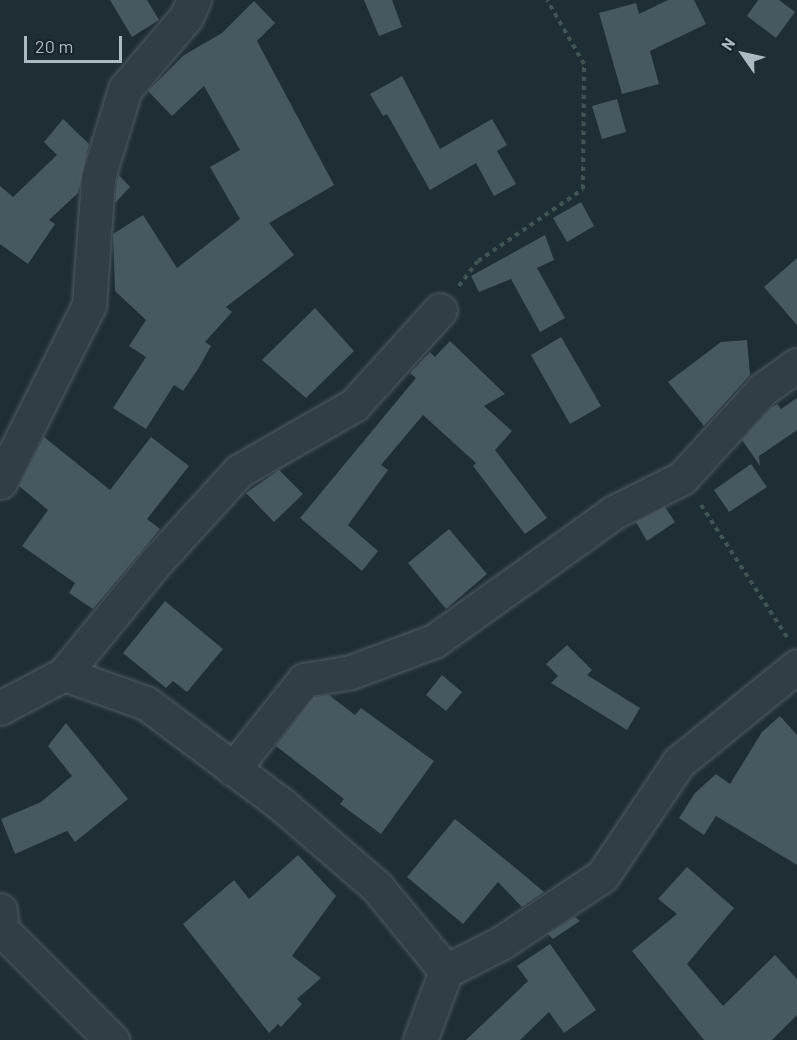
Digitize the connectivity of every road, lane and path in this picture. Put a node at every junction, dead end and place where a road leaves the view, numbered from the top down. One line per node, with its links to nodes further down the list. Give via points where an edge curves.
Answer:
1 (194, 0): 6 (street, via 186,17 125,89 98,178 89,304)
2 (547, 0): 3 (path, via 584,64 583,189 478,261)
3 (440, 310): 8 (street, via 354,405 239,471 154,564)
4 (797, 365): 5 (street, via 763,389)
5 (682, 478): 7 (path); 10 (street, via 614,512 434,641 351,672 303,680)
6 (0, 482)
7 (794, 655): 12 (street, via 679,762 602,876 501,943)
8 (64, 674): 9 (street); 10 (street, via 146,703)
9 (0, 708)
10 (233, 769): 12 (street, via 377,887)
11 (0, 910): 13 (street, via 2,930)
12 (446, 971): 14 (street)
13 (112, 1040)
14 (420, 1040)

